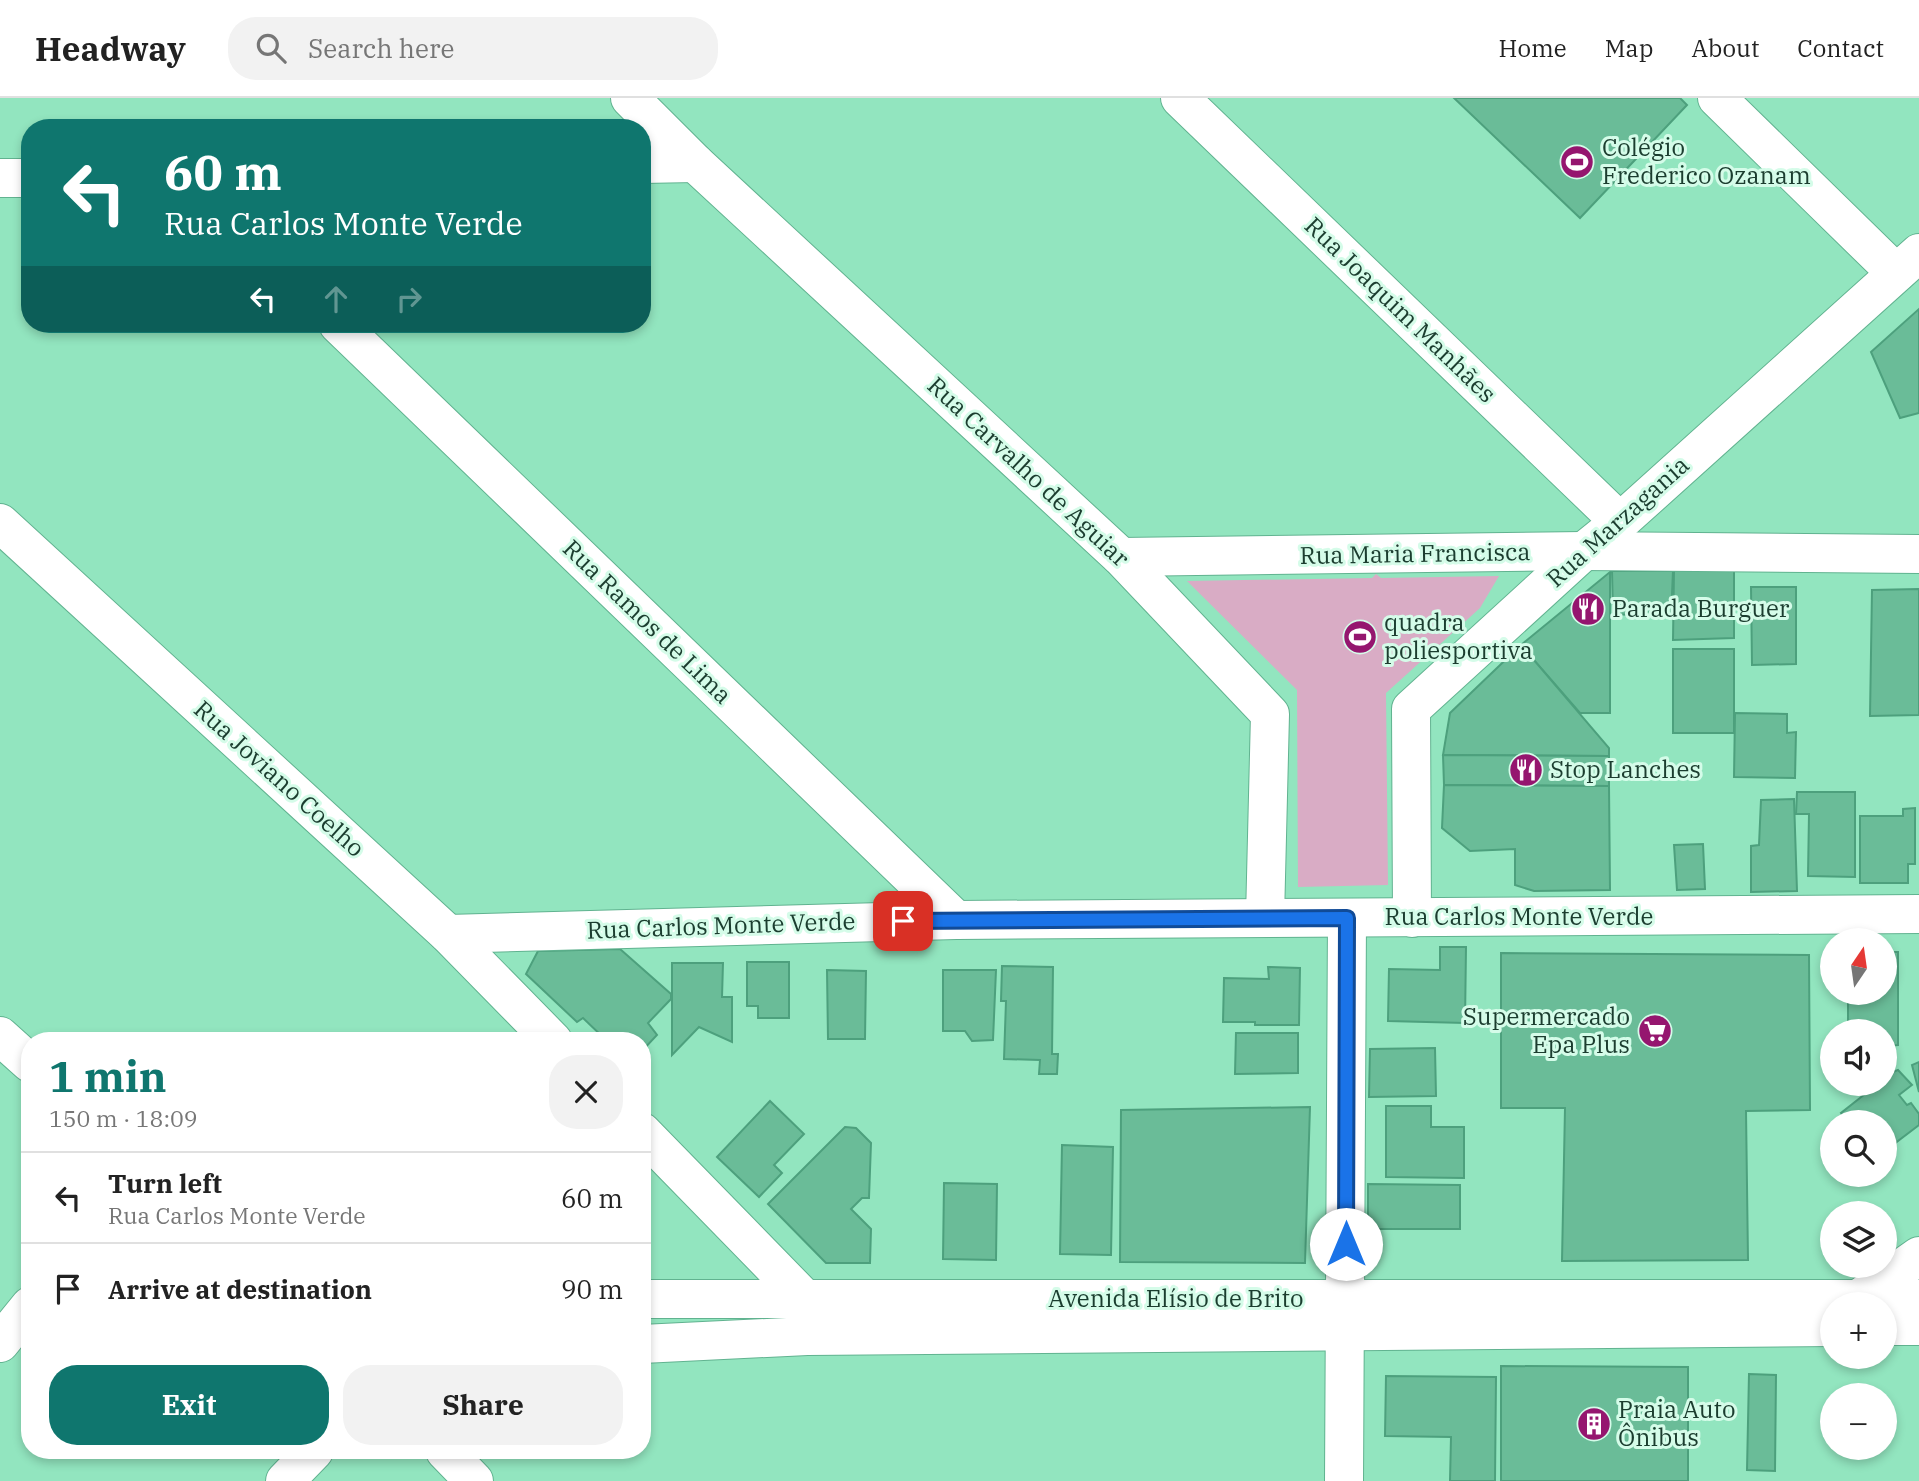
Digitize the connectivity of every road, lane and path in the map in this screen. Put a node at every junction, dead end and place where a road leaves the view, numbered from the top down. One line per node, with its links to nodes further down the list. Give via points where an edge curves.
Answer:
1 (629, 98): 4 (street, Rua Carvalho de Aguiar)
2 (1180, 98): 12 (street, Rua Joaquim Manhães)
3 (1717, 98): 10 (street)
4 (650, 119)
5 (651, 120): 6 (street, Rua Carvalho de Aguiar)
6 (695, 163): 7 (street); 16 (street, Rua Carvalho de Aguiar)
7 (651, 164)
8 (0, 178): 9 (street)
9 (21, 178)
10 (1908, 263): 12 (street, Rua Marzagania)
11 (347, 333): 21 (street, Rua Ramos de Lima)
12 (1619, 522): 14 (street, Rua Marzagania)
13 (9, 540): 22 (street, Rua Joviano Coelho)
14 (1584, 551): 15 (street, Rua Maria Francisca); 16 (street, Rua Maria Francisca); 20 (street, Rua Marzagania, via 1411,709)
15 (1919, 554)
16 (1121, 557): 18 (street, Rua Carvalho de Aguiar, via 1270,714)
17 (1919, 914): 20 (street, Rua Carlos Monte Verde)
18 (1265, 918): 19 (street, Rua Carlos Monte Verde); 21 (street, Rua Carlos Monte Verde)
19 (1347, 918): 20 (street, Rua Carlos Monte Verde); 32 (street)
20 (1412, 918)
21 (956, 920): 22 (street, Rua Carlos Monte Verde)
22 (448, 934): 23 (street, Rua Joviano Coelho)
23 (544, 1032)
24 (0, 1036): 25 (street)
25 (21, 1055)
26 (651, 1141): 30 (street)
27 (1919, 1256): 28 (street)
28 (1868, 1292)
29 (651, 1299): 30 (street, Avenida Elísio de Brito)
30 (806, 1299): 32 (street, Avenida Elísio de Brito); 35 (street)
31 (1820, 1300): 32 (street, Avenida Elísio de Brito)
32 (1346, 1315): 34 (street, Avenida Elísio de Brito); 35 (street, Avenida Elísio de Brito); 42 (street)
33 (21, 1317): 36 (street)
34 (1820, 1327)
35 (807, 1336): 37 (street, Avenida Elísio de Brito)
36 (0, 1343)
37 (651, 1343)
38 (306, 1459): 40 (street)
39 (453, 1459): 41 (street)
40 (285, 1481)
41 (474, 1481)
42 (1344, 1481)

